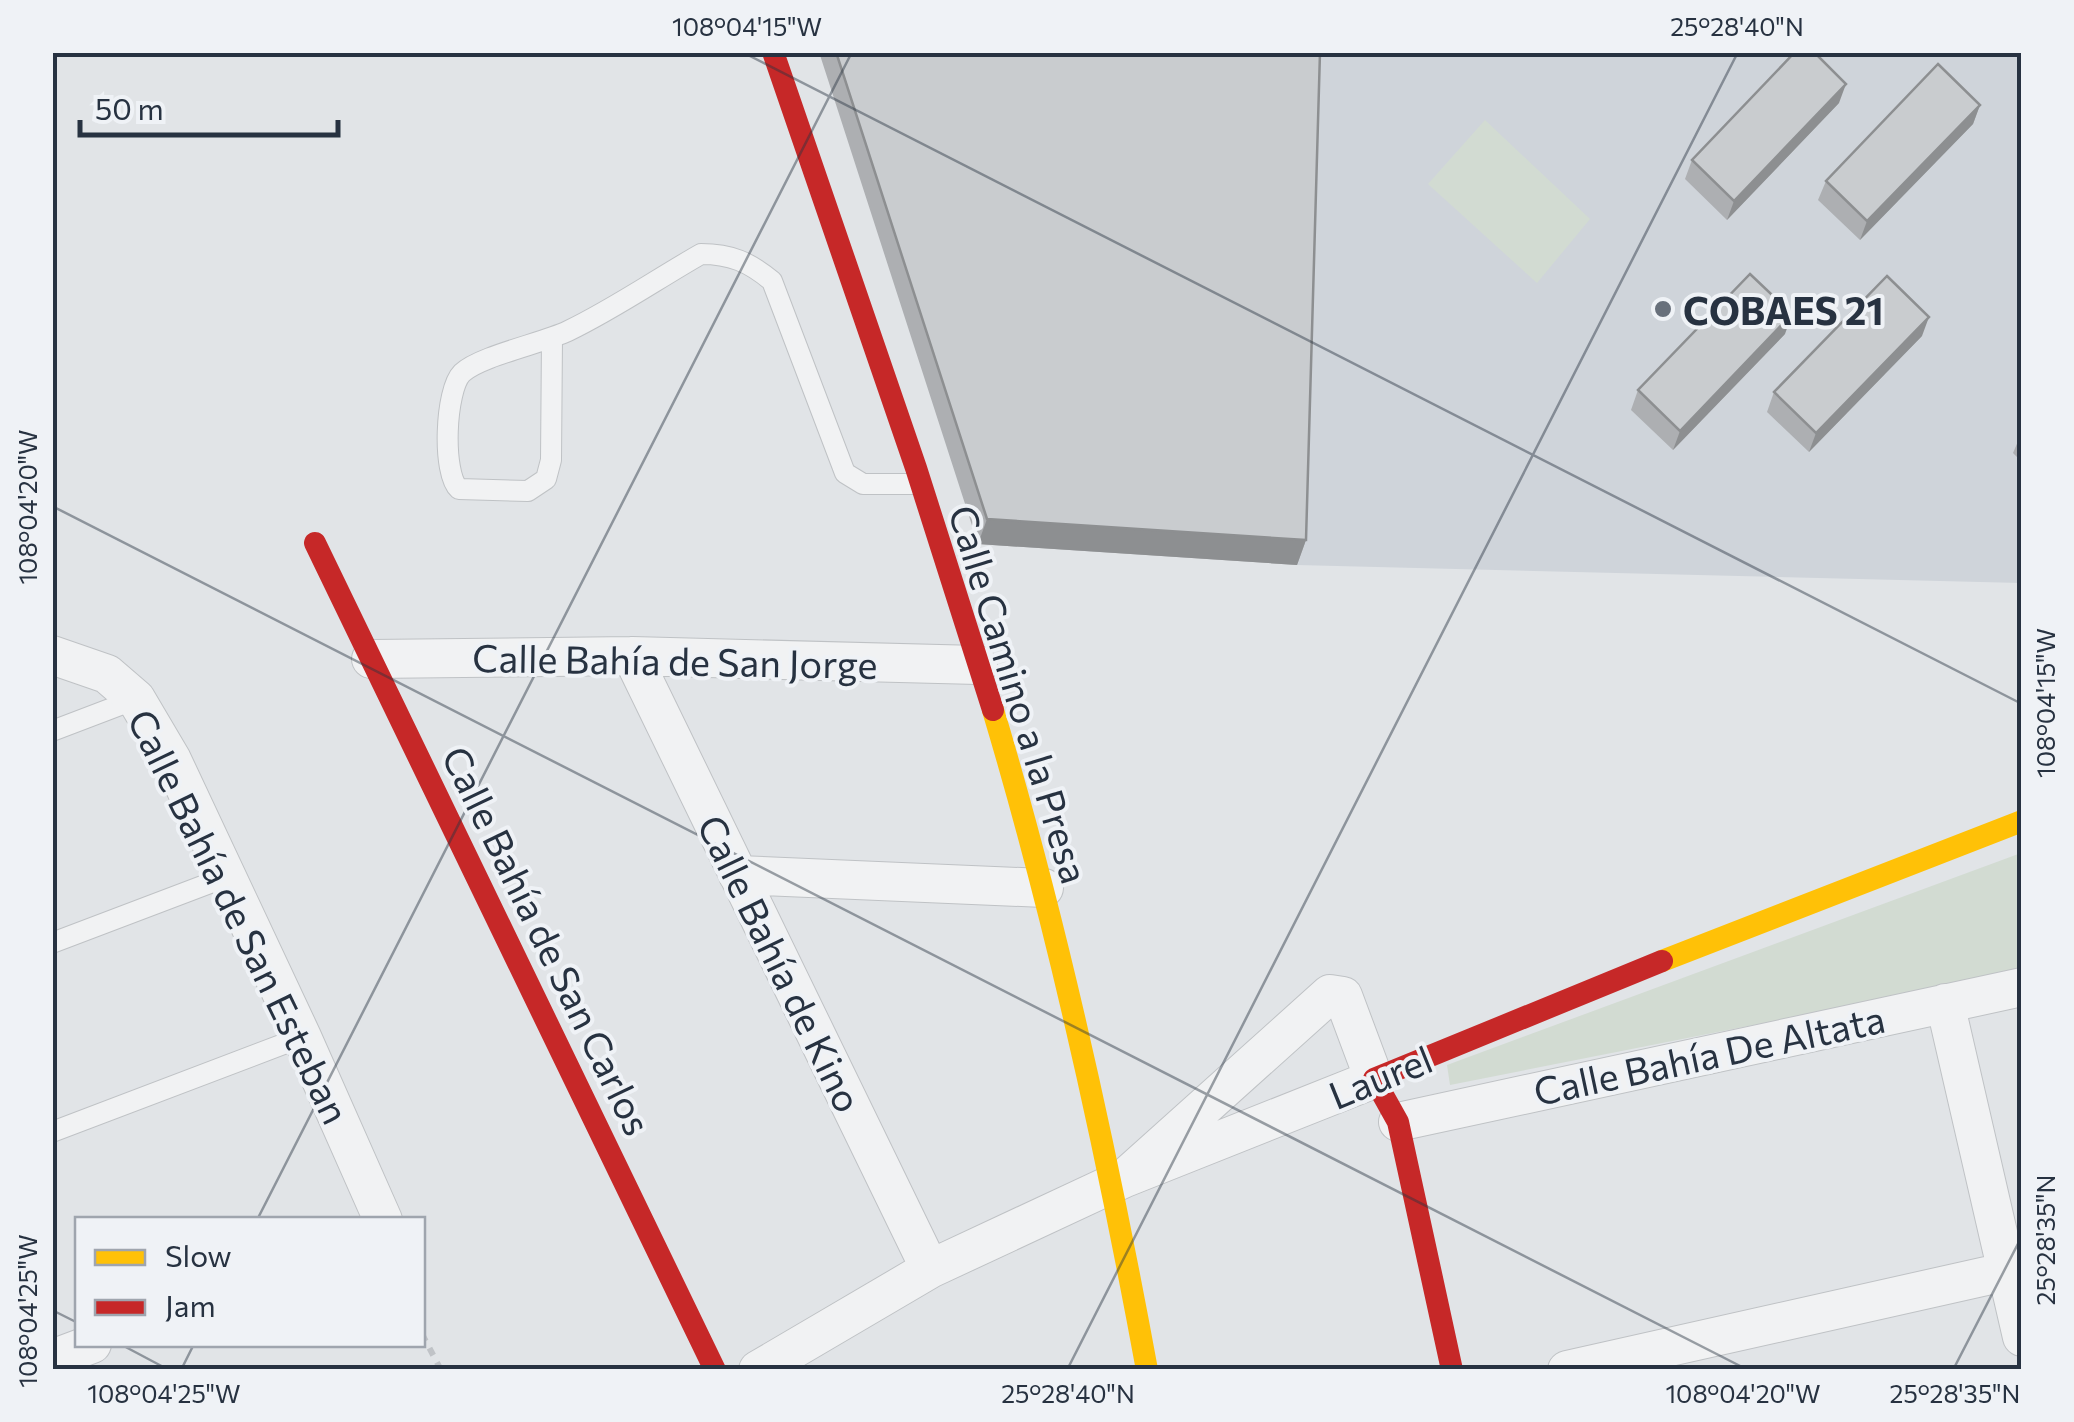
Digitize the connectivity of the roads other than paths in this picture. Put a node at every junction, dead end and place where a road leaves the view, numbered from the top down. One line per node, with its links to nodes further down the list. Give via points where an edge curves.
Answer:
1 (773, 52): 3 (street, Calle Camino a la Presa)
2 (552, 338): 2 (lane, via 546,479 528,492 459,490 449,473 449,407 457,378); 3 (lane, via 701,254 752,264 772,281 845,473 863,484)
3 (920, 484): 8 (street, Calle Camino a la Presa)
4 (315, 543): 7 (street, Calle Bahía de San Carlos)
5 (52, 656): 9 (street, Calle Bahía de San Esteban, via 107,674)
6 (632, 656): 7 (street, Calle Bahía de San Jorge); 8 (street, Calle Bahía de San Jorge); 12 (street, Calle Bahía de Kino)
7 (372, 659): 29 (street, Calle Bahía de San Carlos)
8 (978, 665): 14 (street, Calle Camino a la Presa)
9 (136, 699): 10 (lane); 13 (street, Calle Bahía de San Esteban)
10 (52, 731)
11 (2022, 821): 19 (street, Laurel)
12 (738, 874): 14 (street); 25 (street, Calle Bahía de Kino)
13 (226, 877): 15 (lane); 18 (street, Calle Bahía de San Esteban)
14 (1044, 888): 22 (street, Calle Camino a la Presa)
15 (52, 943)
16 (2022, 986): 17 (street, Calle Bahía De Altata)
17 (1944, 1003): 20 (street, Calle Bahía De Altata); 24 (street)
18 (302, 1037): 21 (lane); 23 (street, Calle Bahía de San Esteban)
19 (1374, 1078): 20 (street); 22 (street, Laurel); 22 (street, via 1346,1001 1330,994)
20 (1398, 1122): 32 (street)
21 (52, 1132)
22 (1119, 1181): 25 (street, Laurel); 31 (street, Calle Camino a la Presa)
23 (382, 1217)
24 (2014, 1269): 26 (street); 33 (street)
25 (930, 1270): 30 (street, Laurel)
26 (2022, 1337)
27 (84, 1347): 28 (street)
28 (52, 1359)
29 (716, 1370)
30 (758, 1370)
31 (1146, 1370)
32 (1452, 1370)
33 (1567, 1370)

